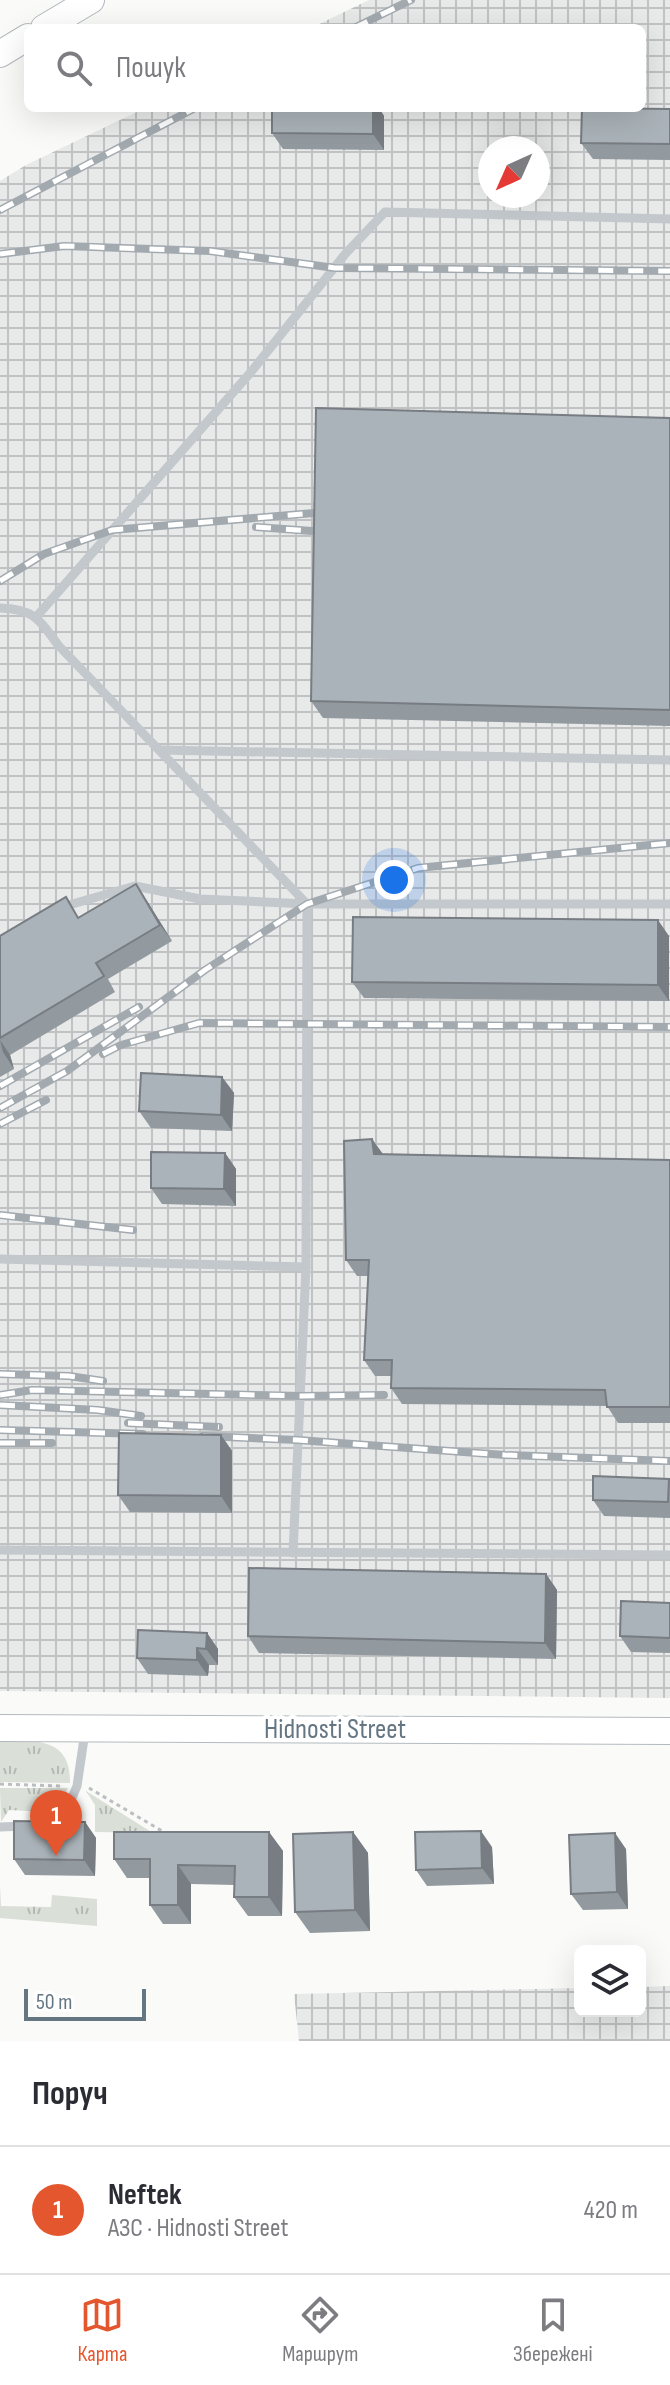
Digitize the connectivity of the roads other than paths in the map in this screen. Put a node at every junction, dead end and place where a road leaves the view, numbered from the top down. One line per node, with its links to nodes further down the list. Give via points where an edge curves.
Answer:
1 (84, 2): 2 (main road)
2 (50, 24)
3 (24, 39): 4 (main road)
4 (0, 54)
5 (670, 219): 7 (lane, via 385,212)
6 (0, 608): 7 (lane, via 19,608)
7 (37, 616): 8 (lane, via 58,645)
8 (160, 750): 9 (lane); 10 (lane)
9 (670, 760)
10 (307, 904): 11 (lane); 12 (lane, via 200,899 135,886); 14 (lane)
11 (670, 904)
12 (50, 913)
13 (0, 1259): 14 (lane)
14 (306, 1267): 16 (lane)
15 (0, 1550): 16 (lane)
16 (293, 1553): 17 (lane)
17 (670, 1555)
18 (0, 1728): 19 (main road, Hidnosti Street)
19 (86, 1729): 20 (main road, Hidnosti Street); 21 (lane, via 77,1786 61,1824)
20 (670, 1731)
21 (46, 1825)
22 (31, 1826): 23 (lane)
23 (0, 1827)

